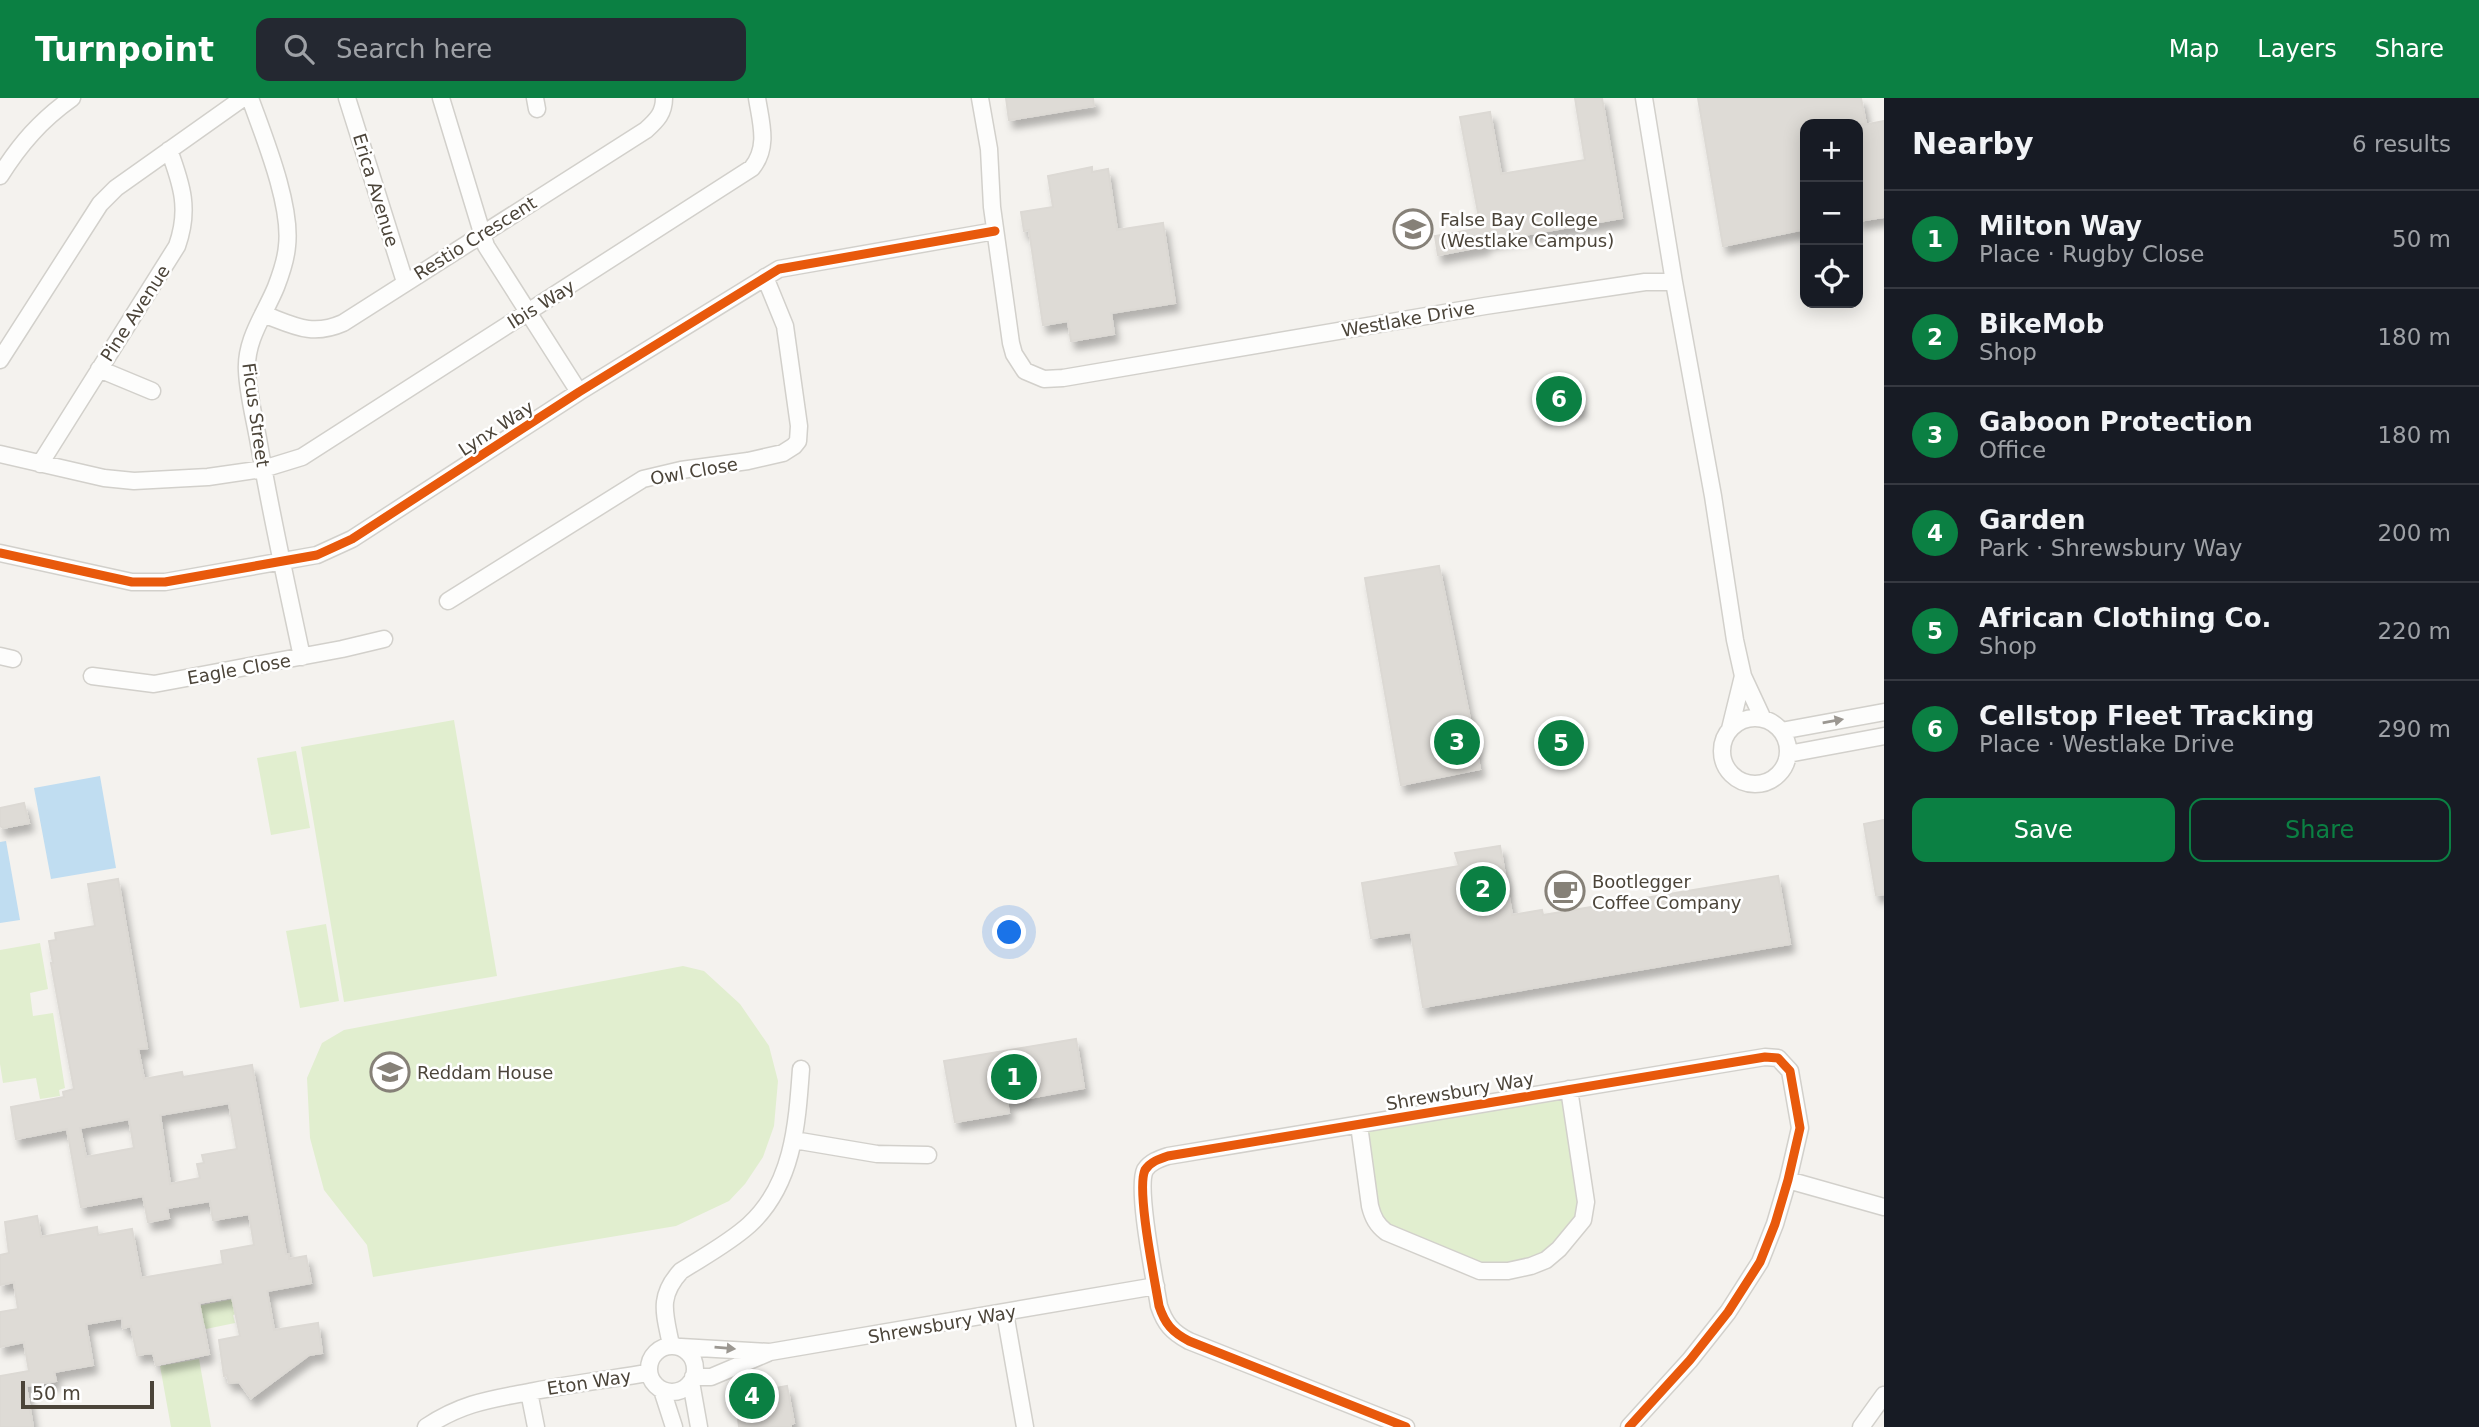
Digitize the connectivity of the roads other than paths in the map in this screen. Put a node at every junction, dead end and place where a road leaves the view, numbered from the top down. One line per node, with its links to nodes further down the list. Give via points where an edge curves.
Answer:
1 (72, 98): 11 (street, via 39,123)
2 (243, 98): 10 (street)
3 (250, 98): 18 (street, Ficus Street, via 287,222 285,261)
4 (347, 98): 15 (street, Erica Avenue)
5 (441, 98): 13 (street)
6 (664, 98): 13 (street, Restio Crescent, via 664,108 646,130)
7 (757, 98): 17 (street, Ibis Way, via 763,142 752,168)
8 (980, 98): 12 (street, Westlake Drive)
9 (1644, 98): 16 (street)
10 (169, 150): 19 (street, via 100,204); 20 (street, Pine Avenue, via 185,203 183,230 169,261)
11 (0, 176)
12 (995, 231): 14 (street, Lynx Way, via 795,264); 16 (street, Westlake Drive, via 1014,354 1025,371 1044,379 1485,306 1645,282)
13 (481, 233): 15 (street, Restio Crescent); 17 (street)
14 (765, 277): 22 (street, Lynx Way); 28 (street, Owl Close, via 785,326 799,426 794,446 771,457 643,479)
15 (405, 282): 18 (street, Restio Crescent, via 328,329 308,329)
16 (1674, 282): 32 (street)
17 (527, 311): 22 (street); 25 (street, Ibis Way, via 302,457)
18 (263, 314): 25 (street, Ficus Street, via 251,340 247,370)
19 (0, 360)
20 (99, 369): 21 (street); 24 (street, Pine Avenue)
21 (152, 391)
22 (579, 393): 27 (street, Lynx Way, via 343,544)
23 (0, 454): 24 (street, Ibis Way)
24 (40, 464): 25 (street, Ibis Way, via 134,481)
25 (263, 469): 27 (street, Ficus Street)
26 (0, 554): 27 (street, Lynx Way, via 147,583)
27 (282, 562): 30 (street, Ficus Street)
28 (448, 601)
29 (384, 639): 30 (street, Eagle Close)
30 (302, 657): 31 (street, Eagle Close, via 154,684)
31 (92, 676)
32 (1743, 676): 34 (street); 35 (street)
33 (1884, 712): 36 (street, one-way to 33)
34 (1763, 719): 35 (street, via 1745,719); 36 (street)
35 (1730, 729): 38 (street, via 1722,759 1743,782 1757,784 1775,778)
36 (1782, 731): 38 (street)
37 (1884, 736): 38 (street)
38 (1788, 754)
39 (801, 1069): 42 (street)
40 (1569, 1089): 41 (street, Shrewsbury Way); 41 (street, via 1586,1202 1583,1220 1546,1260 1508,1271 1480,1270 1380,1228 1370,1206); 44 (street, Shrewsbury Way, via 1778,1058 1790,1071 1800,1128)
41 (1360, 1125): 46 (street, Shrewsbury Way, via 1168,1156 1150,1164 1142,1186)
42 (794, 1140): 43 (street, via 877,1154); 48 (street, via 778,1186 754,1220 681,1271 668,1287 664,1310)
43 (928, 1155)
44 (1788, 1180): 45 (street); 55 (street, Shrewsbury Way, via 1750,1280 1690,1360)
45 (1884, 1207)
46 (1156, 1286): 47 (street, Shrewsbury Way); 61 (street, Shrewsbury Way, via 1163,1318 1178,1335)
47 (1005, 1313): 49 (street, Shrewsbury Way); 60 (street)
48 (676, 1346): 49 (street, one-way to 49); 50 (street, via 663,1347 651,1357); 51 (street, via 693,1358)
49 (770, 1352): 51 (street, via 711,1377)
50 (648, 1373): 52 (street); 53 (street, Eton Way)
51 (692, 1380): 52 (street, via 678,1391); 59 (street)
52 (662, 1390): 58 (street)
53 (529, 1392): 56 (street, Eton Way, via 471,1403); 57 (street, Eton Way)
54 (1884, 1395): 62 (street)
55 (1631, 1426)
56 (426, 1427)
57 (536, 1427)
58 (674, 1427)
59 (699, 1427)
60 (1026, 1427)
61 (1406, 1427)
62 (1861, 1427)

